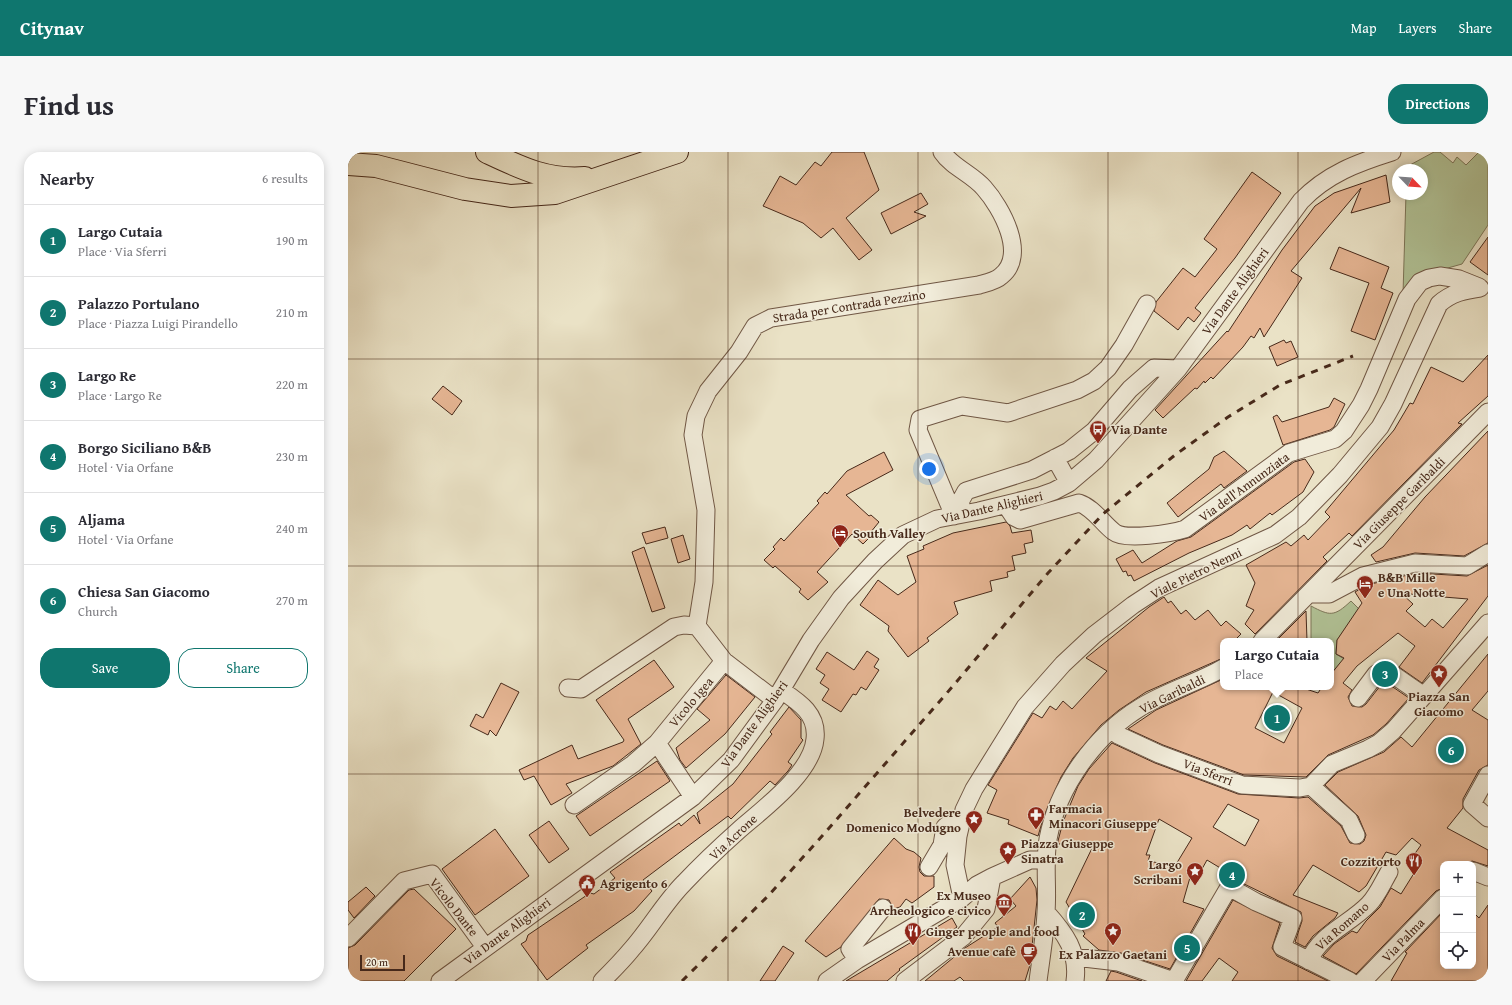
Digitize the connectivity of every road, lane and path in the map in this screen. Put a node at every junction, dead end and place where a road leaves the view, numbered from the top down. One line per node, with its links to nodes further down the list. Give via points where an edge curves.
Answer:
1 (487, 152): 6 (main road, via 534,173 564,179)
2 (677, 152): 6 (main road)
3 (942, 152): 17 (street, Strada per Contrada Pezzino, via 984,187 1007,222 1012,250 1008,268 1001,277 979,285 771,318 755,326 739,352 708,391 696,416 693,435 706,510 704,582)
4 (1392, 152): 9 (street, Via Dante Alighieri, via 1336,173 1301,200)
5 (348, 164): 6 (main road, via 376,166 465,189 511,196 555,193)
6 (610, 176)
7 (1484, 290): 13 (street, Via dell'Annunziata, via 1459,279 1440,276 1420,282 1407,299 1369,389 1344,430 1335,439 1289,453 1185,529 1173,533 1127,536 1116,534 1086,505 1079,503 1020,520 1014,517); 33 (street, Viale Pietro Nenni, via 1462,291 1445,298 1439,304 1380,427 1340,475 1299,517 1275,535 1159,588 1094,635 1063,664 1025,707 974,789)
8 (1147, 304): 14 (street, via 1108,368 1094,381 1077,390 1008,413 962,406 920,419 918,430)
9 (1178, 369): 11 (street, via 1154,368 1130,389 1094,430 1069,451); 12 (street, Via Dante Alighieri, via 1096,460)
10 (1488, 412): 16 (street, Via Giuseppe Garibaldi)
11 (1055, 458): 12 (street); 14 (street, via 1032,470 966,491)
12 (1069, 483): 13 (street, Via Dante Alighieri, via 1040,496)
13 (1006, 505): 14 (street, Via Dante Alighieri)
14 (957, 515): 23 (street, Via Dante Alighieri, via 937,519 903,535 875,561 811,640)
15 (1488, 553): 16 (street, via 1467,566 1415,563 1363,576 1329,594)
16 (1309, 594): 19 (street)
17 (697, 626): 20 (street); 22 (street, via 674,627 581,689)
18 (1485, 633): 24 (street)
19 (1265, 638)
20 (724, 661): 23 (street); 27 (street, Vicolo Igea)
21 (1220, 670): 26 (street, Via Garibaldi, via 1141,707)
22 (568, 688)
23 (778, 695): 30 (street, Via Dante Alighieri, via 731,760); 51 (street, Via Acrone, via 804,705 810,712 815,730 811,754 784,791 683,884 631,950)
24 (1424, 696): 25 (street, via 1385,669 1376,674); 29 (street, via 1379,743 1332,764)
25 (1358, 698)
26 (1112, 729): 29 (street, Via Sferri, via 1118,735 1159,754 1242,785 1300,788); 35 (street, Via Garibaldi, via 1092,751 1057,806 1048,840)
27 (657, 743): 30 (street); 31 (street, Vicolo Igea, via 633,764)
28 (1488, 775): 32 (street, via 1472,804)
29 (1311, 786): 34 (street, via 1349,820)
30 (693, 797): 46 (street, Via Dante Alighieri)
31 (574, 805)
32 (1488, 818)
33 (960, 826): 36 (street, via 950,824 945,827 942,845); 41 (street, Viale Pietro Nenni, via 955,865)
34 (1356, 835)
35 (1047, 860): 39 (street, via 1030,860); 44 (street, Via Garibaldi)
36 (929, 867)
37 (1389, 872): 49 (street, Via Romano, via 1370,904 1333,931 1312,952)
38 (1476, 872): 40 (street)
39 (992, 877): 41 (street); 53 (street, via 986,909 963,937)
40 (1488, 877)
41 (962, 898): 48 (street)
42 (1440, 901): 58 (street, Via Palma)
43 (883, 908): 48 (street, via 850,949)
44 (1046, 912): 47 (street, via 1063,931); 54 (street, Via Garibaldi)
45 (348, 938): 46 (street, Vicolo Dante, via 404,881 432,874)
46 (485, 947): 50 (street, Via Dante Alighieri)
47 (1075, 957): 55 (street); 56 (street, via 1118,962)
48 (857, 960): 52 (street)
49 (1309, 961): 56 (street, via 1282,947 1294,918 1229,887); 57 (street)
50 (440, 981)
51 (602, 981)
52 (827, 981)
53 (905, 981)
54 (1038, 981)
55 (1075, 981)
56 (1175, 981)
57 (1350, 981)
58 (1363, 981)

